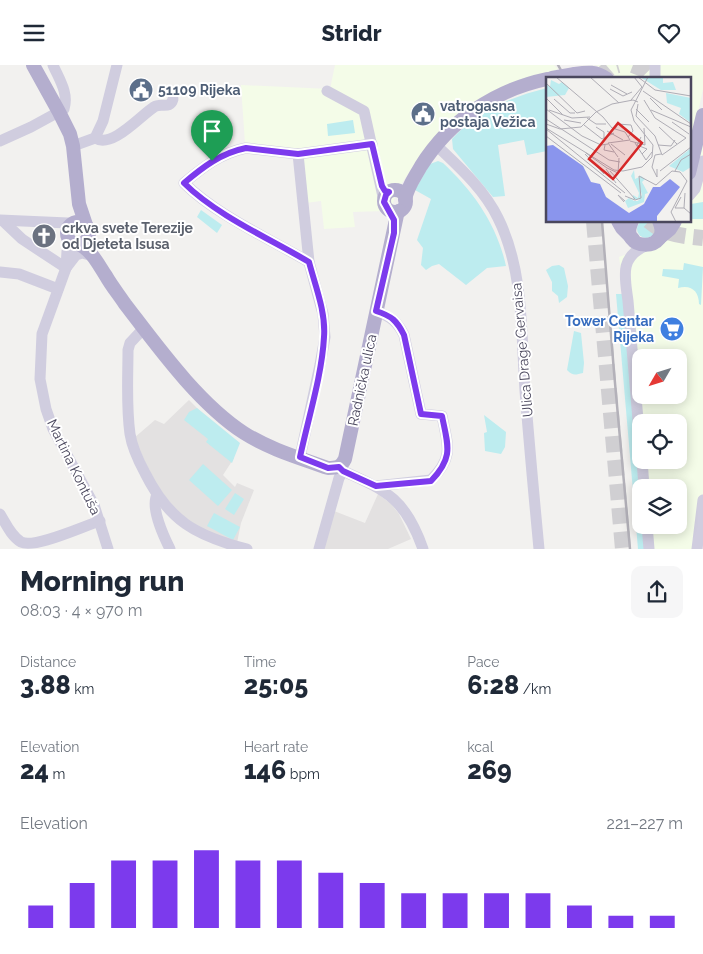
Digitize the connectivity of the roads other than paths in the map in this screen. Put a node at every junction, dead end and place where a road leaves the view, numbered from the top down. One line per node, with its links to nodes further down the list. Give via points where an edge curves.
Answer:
1 (33, 65): 9 (main road)
2 (53, 65): 9 (street, via 64,91 64,109)
3 (117, 65): 11 (street, via 103,121)
4 (554, 77): 5 (main road, bridge, via 592,72)
5 (604, 77)
6 (546, 79): 14 (main road, via 521,85 484,102 459,121)
7 (327, 91): 13 (street, Radnička ulica, via 364,111)
8 (173, 99): 11 (street, via 168,106 155,106 113,138 100,141)
9 (59, 111): 12 (street); 15 (main road)
10 (703, 115): 18 (main road)
11 (95, 138): 15 (street)
12 (0, 141)
13 (372, 144): 16 (street); 20 (street, Radnička ulica)
14 (437, 145): 20 (main road); 55 (street, Ulica Drage Gervaisa, via 483,194 499,219 511,252 520,297)
15 (73, 146): 21 (main road)
16 (298, 154): 32 (street); 32 (street, via 246,148 237,150 212,161 184,183 228,216)
17 (703, 161): 19 (street)
18 (690, 169)
19 (690, 196)
20 (395, 197): 36 (main road, Radnička ulica, via 394,233)
21 (79, 205): 23 (main road); 28 (main road)
22 (2, 221): 23 (street); 33 (street, via 22,239)
23 (71, 223): 28 (main road, via 80,222); 28 (main road, via 67,233 69,240)
24 (619, 223): 30 (main road)
25 (632, 223): 30 (main road, via 630,230)
26 (660, 223): 29 (main road)
27 (674, 223): 29 (main road)
28 (83, 237): 31 (main road); 33 (street, Martina Kontuša, via 68,251)
29 (658, 239): 30 (main road, via 654,243)
30 (638, 242): 38 (street, via 626,266 625,278)
31 (96, 259): 33 (street, via 86,253 76,255); 37 (main road)
32 (309, 262): 39 (street, via 323,314 324,337)
33 (66, 268): 35 (street, Martina Kontuša)
34 (0, 271): 35 (street, via 19,274)
35 (58, 289): 47 (street, Martina Kontuša, via 42,334 42,394 54,429)
36 (376, 311): 40 (main road, Radnička ulica); 41 (street, via 398,323 404,335 421,414 442,416 448,452 446,460 431,481)
37 (144, 328): 39 (main road, via 217,413 252,437); 43 (street, via 128,350 128,417 133,448)
38 (637, 414)
39 (300, 457): 40 (main road, via 328,468)
40 (341, 469): 42 (street); 53 (street, Radnička ulica)
41 (406, 484): 42 (street); 45 (street, via 397,491)
42 (376, 486): 45 (street)
43 (157, 495): 51 (street, via 154,503); 52 (street, via 172,513 194,530)
44 (703, 500): 49 (street)
45 (400, 505): 54 (street, via 414,526)
46 (0, 514): 47 (street, via 16,539 28,545)
47 (100, 521): 50 (street, Martina Kontuša)
48 (648, 534): 56 (street)
49 (699, 546)
50 (108, 549)
51 (170, 549)
52 (247, 549)
53 (319, 549)
54 (423, 549)
55 (538, 549)
56 (649, 549)

